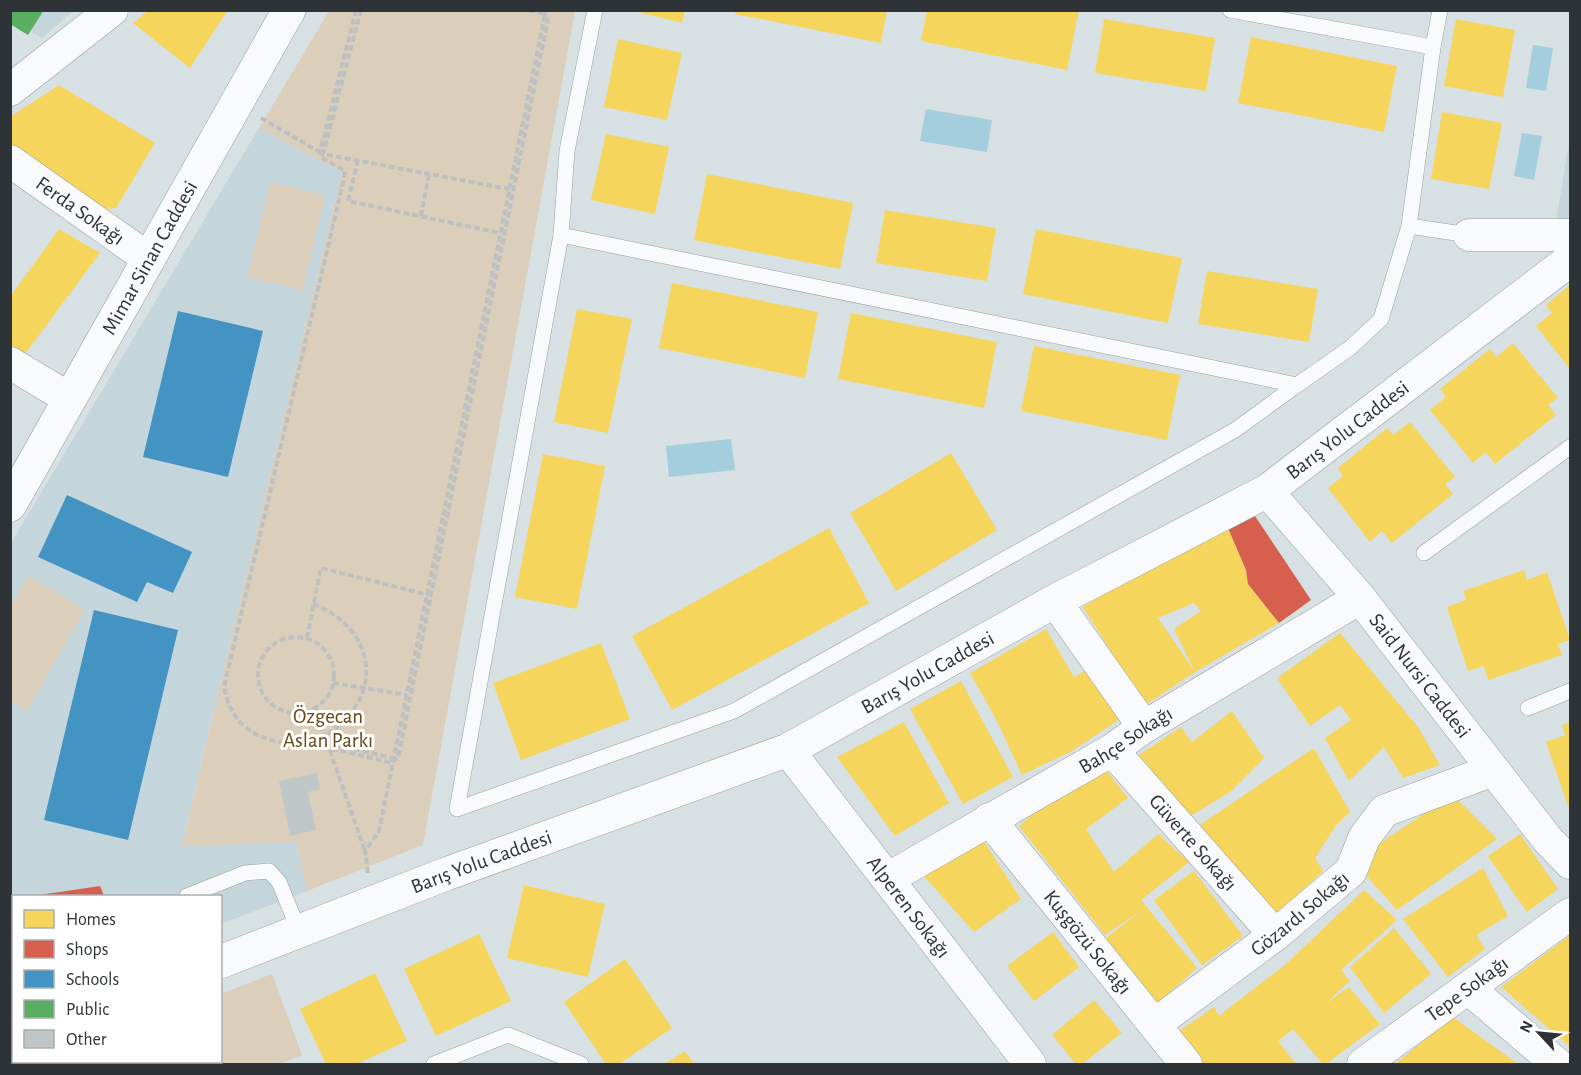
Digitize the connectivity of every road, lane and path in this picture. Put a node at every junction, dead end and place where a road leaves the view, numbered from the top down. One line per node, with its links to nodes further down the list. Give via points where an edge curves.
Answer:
1 (112, 10): 11 (street)
2 (289, 10): 12 (main road, Mimar Sinan Caddesi)
3 (356, 10): 13 (path)
4 (361, 10): 13 (path)
5 (526, 10): 17 (path, via 546,14)
6 (544, 10): 50 (path, via 548,20 439,562 398,758)
7 (595, 10): 21 (lane, via 567,151)
8 (1230, 10): 10 (lane)
9 (1440, 10): 10 (lane)
10 (1433, 47): 19 (lane)
11 (10, 90)
12 (237, 103): 13 (path); 24 (main road, Mimar Sinan Caddesi)
13 (321, 153): 14 (path); 47 (path, via 321,157 345,171 344,179 224,687 238,720 256,736)
14 (358, 160): 16 (path); 18 (path, via 348,201)
15 (10, 161): 24 (street, Ferda Sokağı)
16 (429, 174): 17 (path); 18 (path)
17 (509, 189): 20 (path)
18 (421, 216): 20 (path)
19 (1409, 225): 22 (lane); 27 (lane, via 1382,319 1350,348)
20 (501, 232): 33 (path)
21 (561, 235): 27 (lane); 27 (lane, via 457,809 734,711 1235,430)
22 (1469, 235): 23 (street)
23 (1570, 235)
24 (149, 259): 28 (main road, Mimar Sinan Caddesi)
25 (1570, 260): 30 (main road, Barış Yolu Caddesi)
26 (10, 363): 28 (street)
27 (1297, 385)
28 (70, 399): 31 (main road, Mimar Sinan Caddesi)
29 (1570, 447): 32 (lane)
30 (1267, 491): 34 (street, Said Nursi Caddesi); 35 (main road, Barış Yolu Caddesi)
31 (10, 506)
32 (1424, 553)
33 (429, 595): 36 (path, via 321,568); 41 (path)
34 (1360, 598): 44 (street, Bahçe Sokağı); 51 (street, Said Nursi Caddesi)
35 (1055, 602): 44 (street); 48 (main road, Barış Yolu Caddesi)
36 (313, 604): 37 (path); 39 (path, via 333,612 359,639 365,657)
37 (307, 638): 38 (path, via 327,652 333,663); 42 (path, via 281,638 271,645 262,655 257,677 259,688 273,706 294,713)
38 (333, 683): 39 (path); 42 (path)
39 (364, 688): 41 (path); 45 (path, via 354,711)
40 (1570, 691): 43 (lane)
41 (407, 695): 50 (path)
42 (315, 708): 45 (path)
43 (1528, 708)
44 (1144, 727): 49 (street, Bahçe Sokağı)
45 (326, 735): 46 (path)
46 (328, 743): 47 (path); 50 (path)
47 (330, 749): 50 (path); 53 (path)
48 (788, 750): 56 (street, Alperen Sokağı); 59 (main road, Barış Yolu Caddesi)
49 (1112, 750): 52 (street, Bahçe Sokağı); 60 (street, Güverte Sokağı)
50 (393, 760): 53 (path, via 379,831)
51 (1493, 770): 54 (street, Said Nursi Caddesi); 60 (street, Gözardı Sokağı, via 1384,811 1364,838 1351,871)
52 (989, 819): 56 (street, Bahçe Sokağı); 63 (street, Kuşgözü Sokağı)
53 (365, 851): 55 (path)
54 (1570, 863)
55 (368, 874)
56 (889, 878): 66 (street, Alperen Sokağı)
57 (192, 895): 59 (lane, via 244,873 269,871 279,882)
58 (1570, 914): 62 (street, Tepe Sokağı)
59 (299, 931): 61 (main road, Barış Yolu Caddesi)
60 (1275, 934): 63 (street, Gözardı Sokağı)
61 (222, 961)
62 (1468, 988): 68 (street, Tepe Sokağı); 69 (street)
63 (1155, 1024): 67 (street, Kuşgözü Sokağı)
64 (434, 1065): 65 (lane, via 508,1035)
65 (581, 1065)
66 (1030, 1065)
67 (1186, 1065)
68 (1364, 1065)
69 (1557, 1065)

